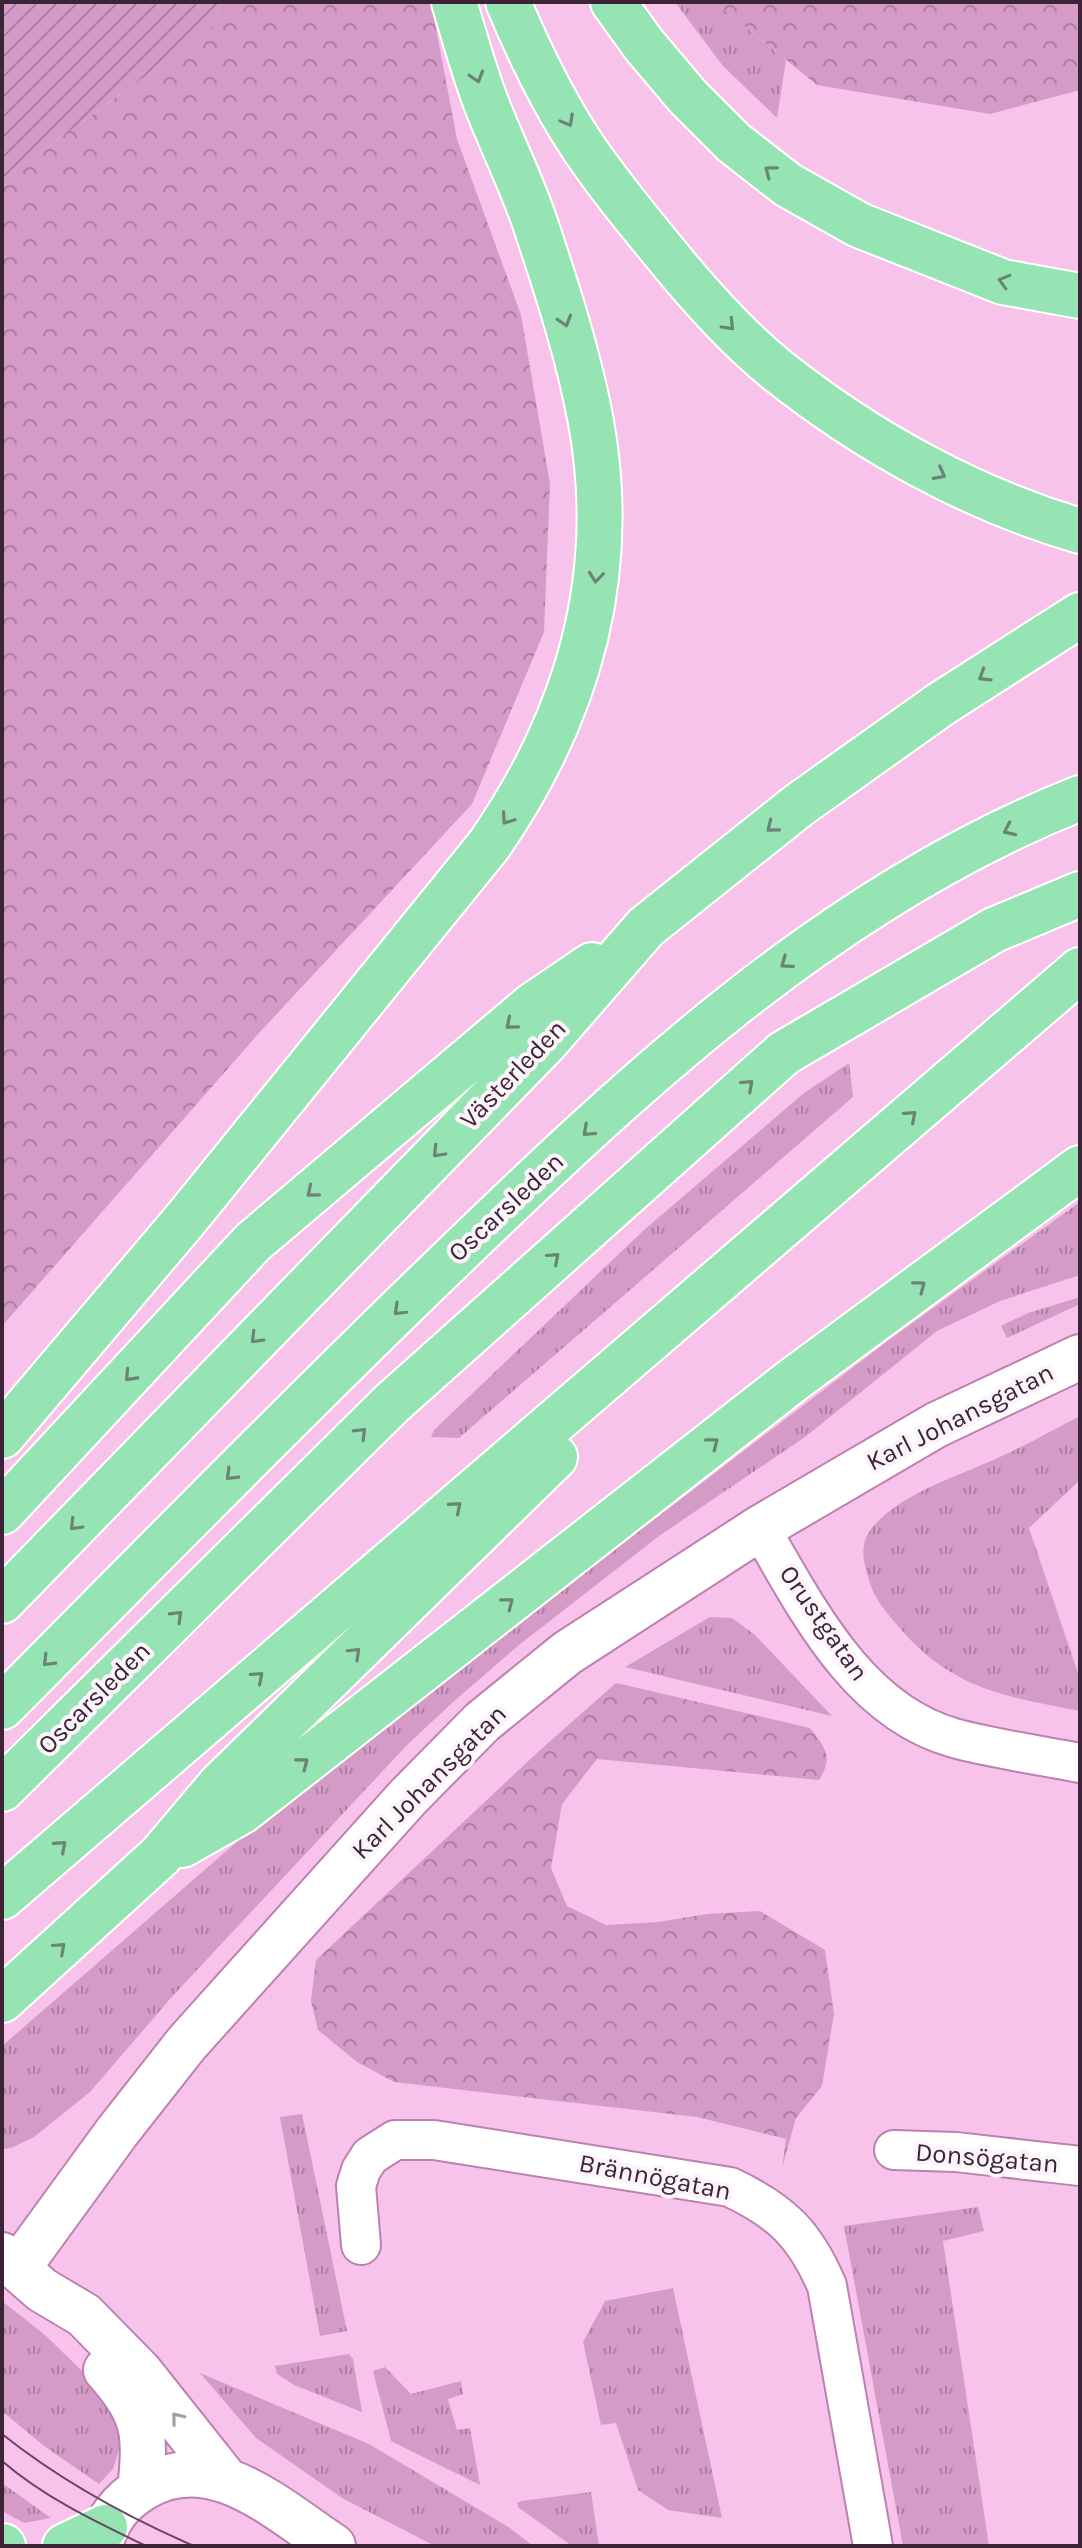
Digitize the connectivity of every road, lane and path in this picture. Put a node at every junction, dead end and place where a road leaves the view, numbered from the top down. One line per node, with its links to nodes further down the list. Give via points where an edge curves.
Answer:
1 (454, 2): 14 (highway, one-way to 14, via 484,98 536,226 591,422 599,546 584,648 544,754 489,845)
2 (508, 2): 5 (highway, one-way to 5, via 528,50 582,145 730,328 776,370 906,456 979,494)
3 (613, 2): 4 (highway, one-way to 3, via 1003,282 859,225 788,185 734,143 688,97)
4 (1080, 296)
5 (1080, 531)
6 (1065, 625): 9 (highway, Västerleden, one-way to 9, via 941,704 799,805)
7 (1080, 798): 18 (highway, Oscarsleden, one-way to 18, via 949,861 823,936 715,1018 533,1180 285,1420)
8 (1080, 894): 20 (highway, Oscarsleden, one-way to 8, via 392,1403 784,1053 994,930)
9 (646, 927): 15 (highway, one-way to 15, via 533,1005 253,1242); 17 (highway, Västerleden, one-way to 17, via 545,1043)
10 (1080, 970): 11 (highway, one-way to 10)
11 (852, 1167): 21 (highway, one-way to 11, via 220,1785); 22 (highway, one-way to 11)
12 (1080, 1168): 21 (highway, one-way to 12, via 242,1811 793,1380)
13 (1080, 1357): 16 (street, Karl Johansgatan, via 936,1425)
14 (2, 1436)
15 (2, 1512)
16 (760, 1528): 19 (street, Orustgatan, via 827,1637 869,1689 906,1717 952,1737); 27 (street, Karl Johansgatan, via 567,1653 471,1733 187,2043 117,2132)
17 (2, 1601)
18 (2, 1707)
19 (1080, 1763)
20 (2, 1789)
21 (160, 1856): 23 (highway, one-way to 21)
22 (2, 1897)
23 (2, 2000)
24 (894, 2150): 25 (street, Donsögatan)
25 (1080, 2166)
26 (361, 2245): 34 (street, Brännögatan, via 356,2186 361,2170 370,2156 395,2140 434,2140 730,2187 756,2200 814,2254 827,2286)
27 (21, 2271): 28 (street, one-way to 27, via 84,2315); 29 (street, via 133,2406 144,2437)
28 (240, 2486): 29 (street, via 186,2474); 32 (street, via 276,2517); 33 (street)
29 (140, 2489): 30 (street, via 116,2510)
30 (102, 2537): 31 (highway)
31 (65, 2546)
32 (290, 2546)
33 (333, 2546)
34 (873, 2546)

